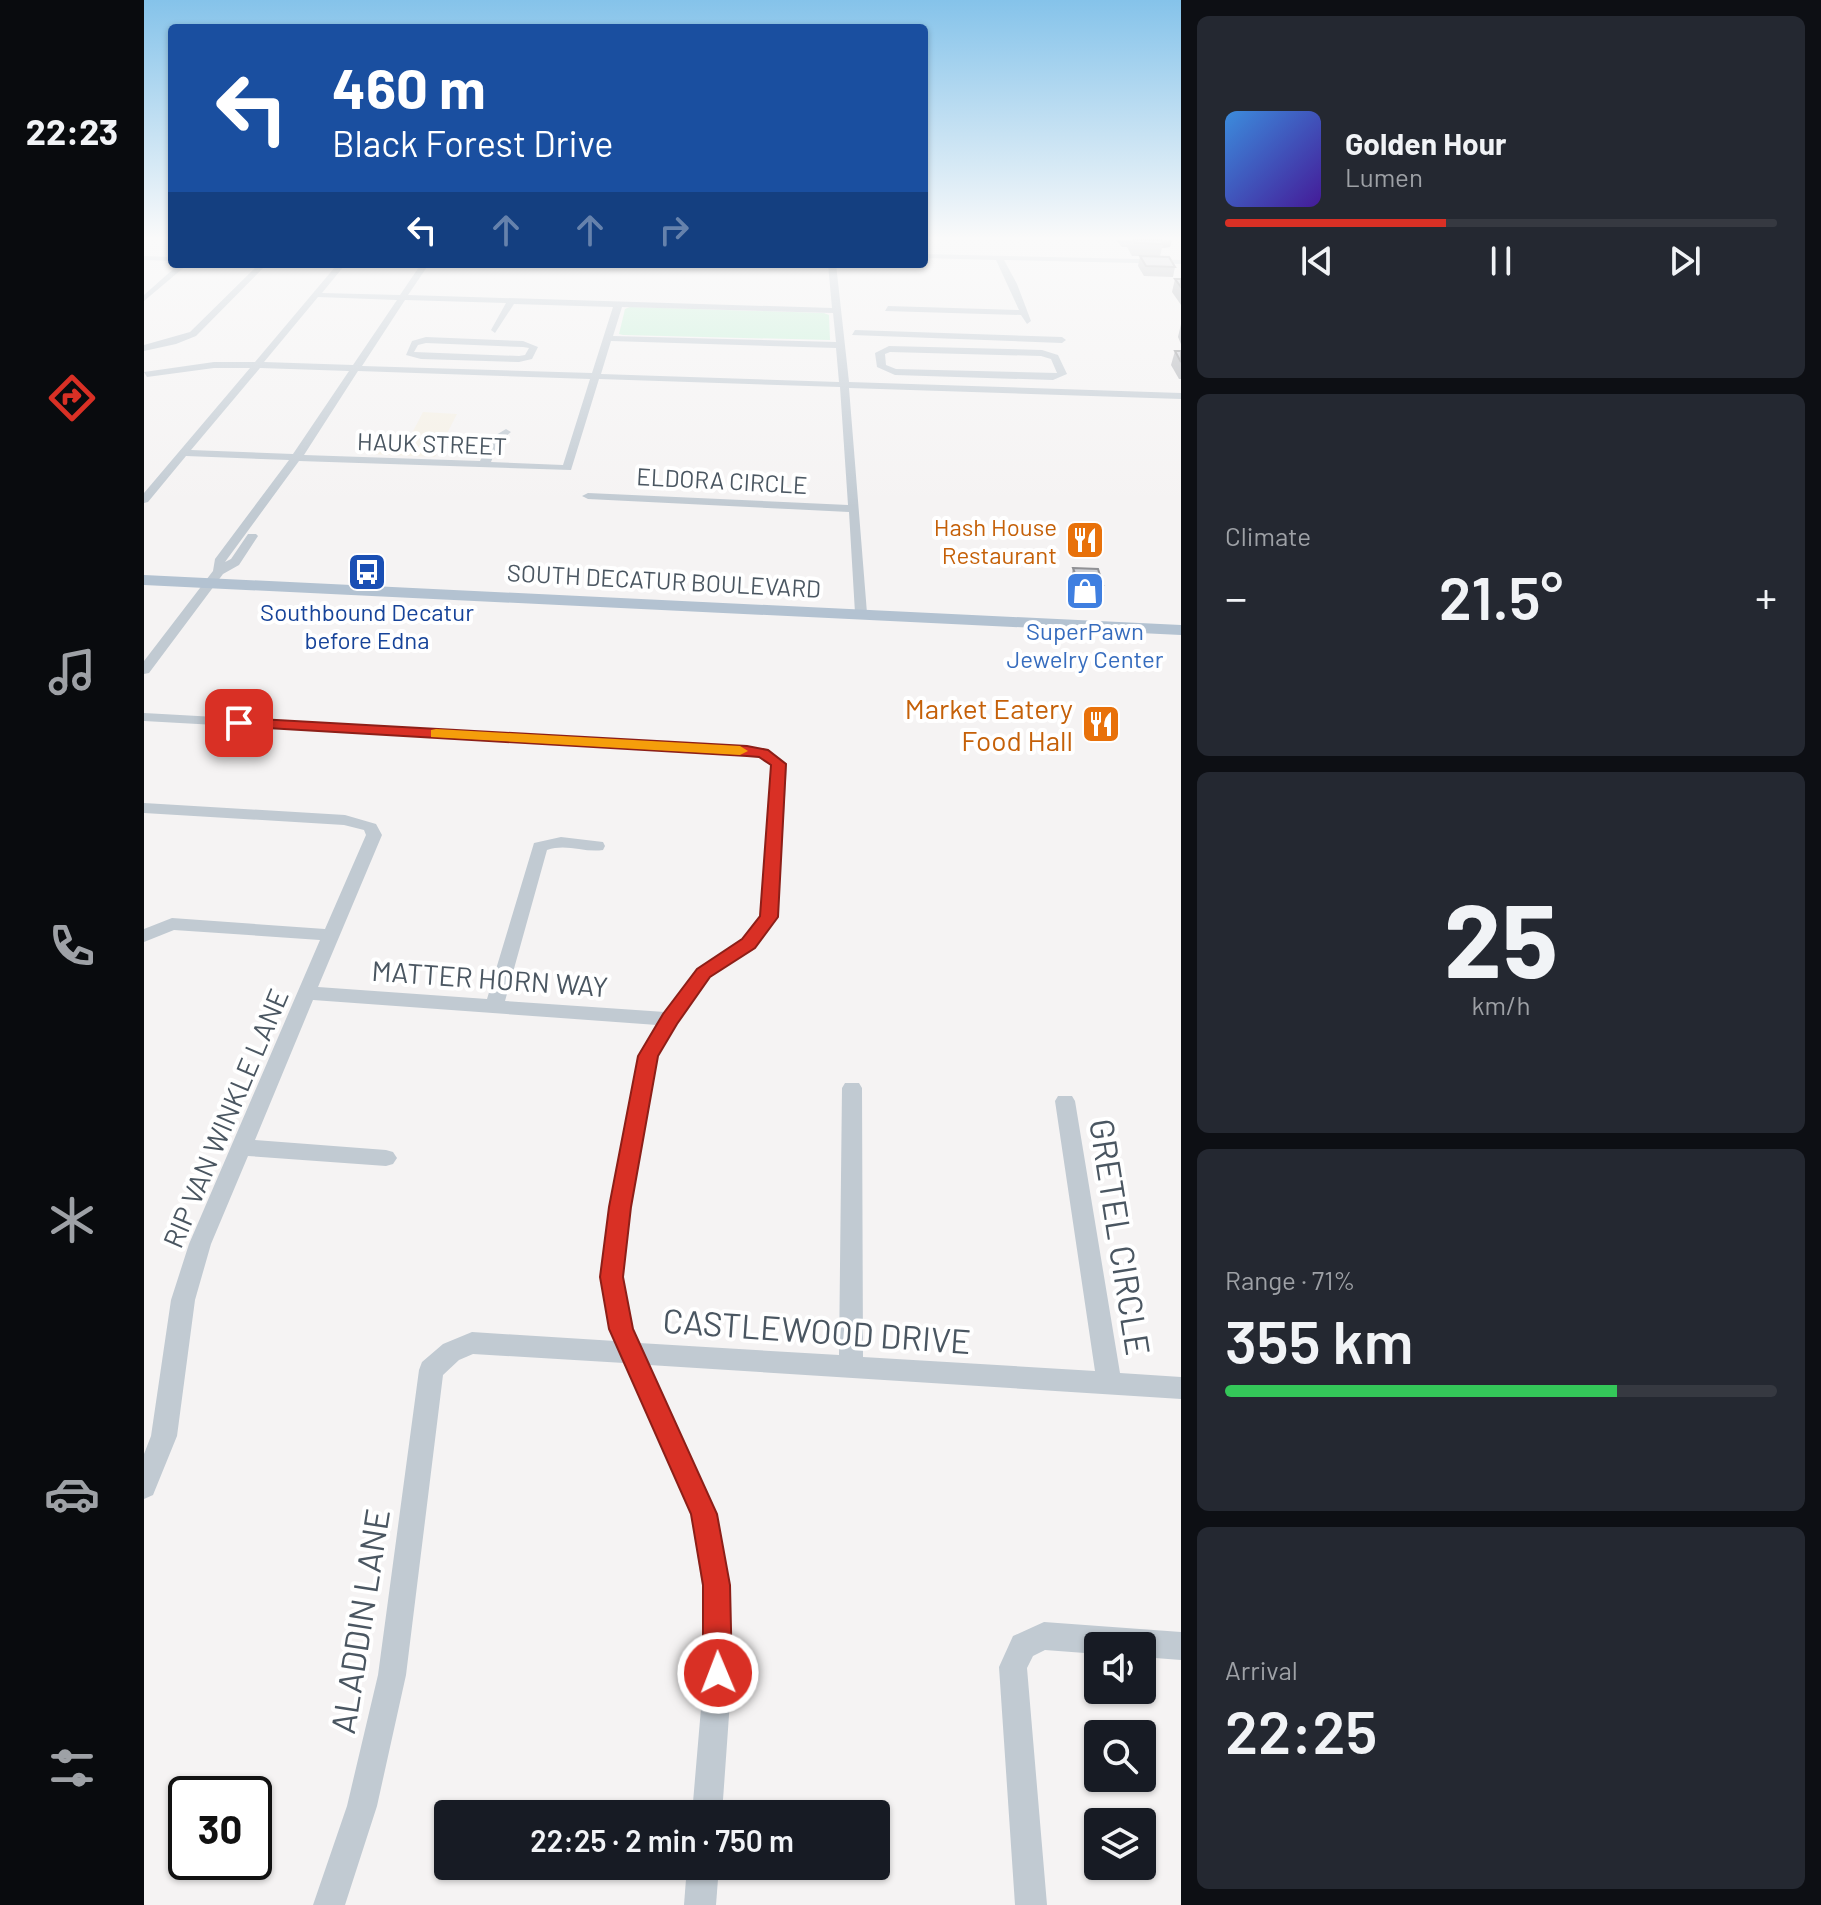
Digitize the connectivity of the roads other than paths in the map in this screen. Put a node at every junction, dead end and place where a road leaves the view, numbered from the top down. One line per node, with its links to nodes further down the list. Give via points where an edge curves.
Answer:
1 (198, 329): 14 (street)
2 (288, 329): 16 (street)
3 (380, 329): 17 (street)
4 (611, 329): 10 (street)
5 (838, 329): 13 (street)
6 (890, 329): 9 (street)
7 (1030, 329): 11 (street)
8 (855, 333): 9 (street)
9 (891, 334): 11 (street)
10 (608, 338): 13 (street); 21 (street)
11 (1032, 338): 12 (street)
12 (1062, 340)
13 (840, 345): 22 (street)
14 (144, 348)
15 (462, 358): 15 (street, via 519,359 529,357 534,347 426,340 415,343 409,353); 18 (street)
16 (258, 365): 17 (street); 20 (street, via 214,365); 26 (street)
17 (355, 368): 18 (street); 27 (street)
18 (452, 372): 21 (street)
19 (966, 374): 19 (street, via 1053,377 1062,374 1055,357 1042,353 880,353 886,370); 23 (street, via 972,376)
20 (145, 376)
21 (594, 376): 22 (street); 28 (street, HAUK STREET, via 567,468)
22 (843, 384): 23 (street); 31 (street)
23 (969, 388): 24 (street)
24 (1181, 396)
25 (506, 432): 28 (street, via 495,440)
26 (184, 453): 27 (street, HAUK STREET); 30 (street)
27 (296, 458): 28 (street, HAUK STREET); 33 (street, via 235,562)
28 (484, 465)
29 (588, 496): 31 (street, ELDORA CIRCLE)
30 (144, 500)
31 (853, 509): 39 (street)
32 (144, 567): 33 (main road, SOUTH DECATUR BOULEVARD)
33 (215, 577): 34 (main road, SOUTH DECATUR BOULEVARD); 35 (main road, SOUTH DECATUR BOULEVARD); 37 (main road, SOUTH DECATUR BOULEVARD); 45 (street)
34 (144, 580)
35 (497, 584): 36 (main road, SOUTH DECATUR BOULEVARD); 37 (main road)
36 (636, 590): 38 (main road, via 607,595 537,591); 39 (main road, SOUTH DECATUR BOULEVARD)
37 (409, 593): 38 (main road, SOUTH DECATUR BOULEVARD)
38 (510, 598): 39 (main road, SOUTH DECATUR BOULEVARD)
39 (861, 607): 40 (main road, SOUTH DECATUR BOULEVARD)
40 (1024, 616): 41 (main road, SOUTH DECATUR BOULEVARD); 43 (main road, SOUTH DECATUR BOULEVARD)
41 (1181, 616)
42 (1181, 623): 43 (main road)
43 (1106, 626): 44 (main road, SOUTH DECATUR BOULEVARD)
44 (1181, 630)
45 (144, 670)
46 (144, 717): 53 (street, via 747,751 773,757 779,764 769,917 749,943 704,973)
47 (144, 808): 50 (street, RIP VAN WINKLE LANE, via 345,820 370,827 374,835)
48 (597, 846): 52 (street, via 553,841 540,847)
49 (151, 932): 50 (street, via 172,924)
50 (332, 935): 51 (street, RIP VAN WINKLE LANE)
51 (307, 993): 52 (street, MATTER HORN WAY); 56 (street, RIP VAN WINKLE LANE)
52 (494, 1007): 53 (street, MATTER HORN WAY)
53 (670, 1019): 59 (street, via 648,1056 613,1263 621,1329)
54 (852, 1088): 60 (street)
55 (1065, 1101): 61 (street, GRETEL CIRCLE)
56 (241, 1147): 57 (street); 63 (street, RIP VAN WINKLE LANE, via 183,1300 164,1436)
57 (386, 1158)
58 (451, 1352): 59 (street, CASTLEWOOD DRIVE, via 472,1343); 67 (street, ALADDIN LANE, via 431,1370 392,1675 362,1806)
59 (631, 1352): 60 (street, CASTLEWOOD DRIVE); 65 (street, via 704,1514 716,1585 718,1673)
60 (851, 1366): 61 (street, CASTLEWOOD DRIVE)
61 (1109, 1383): 62 (street, CASTLEWOOD DRIVE)
62 (1181, 1388)
63 (144, 1486)
64 (1181, 1646): 69 (street, via 1044,1636 1023,1646 1013,1667)
65 (708, 1800)
66 (702, 1880): 68 (street)
67 (329, 1905)
68 (700, 1905)
69 (1031, 1905)

